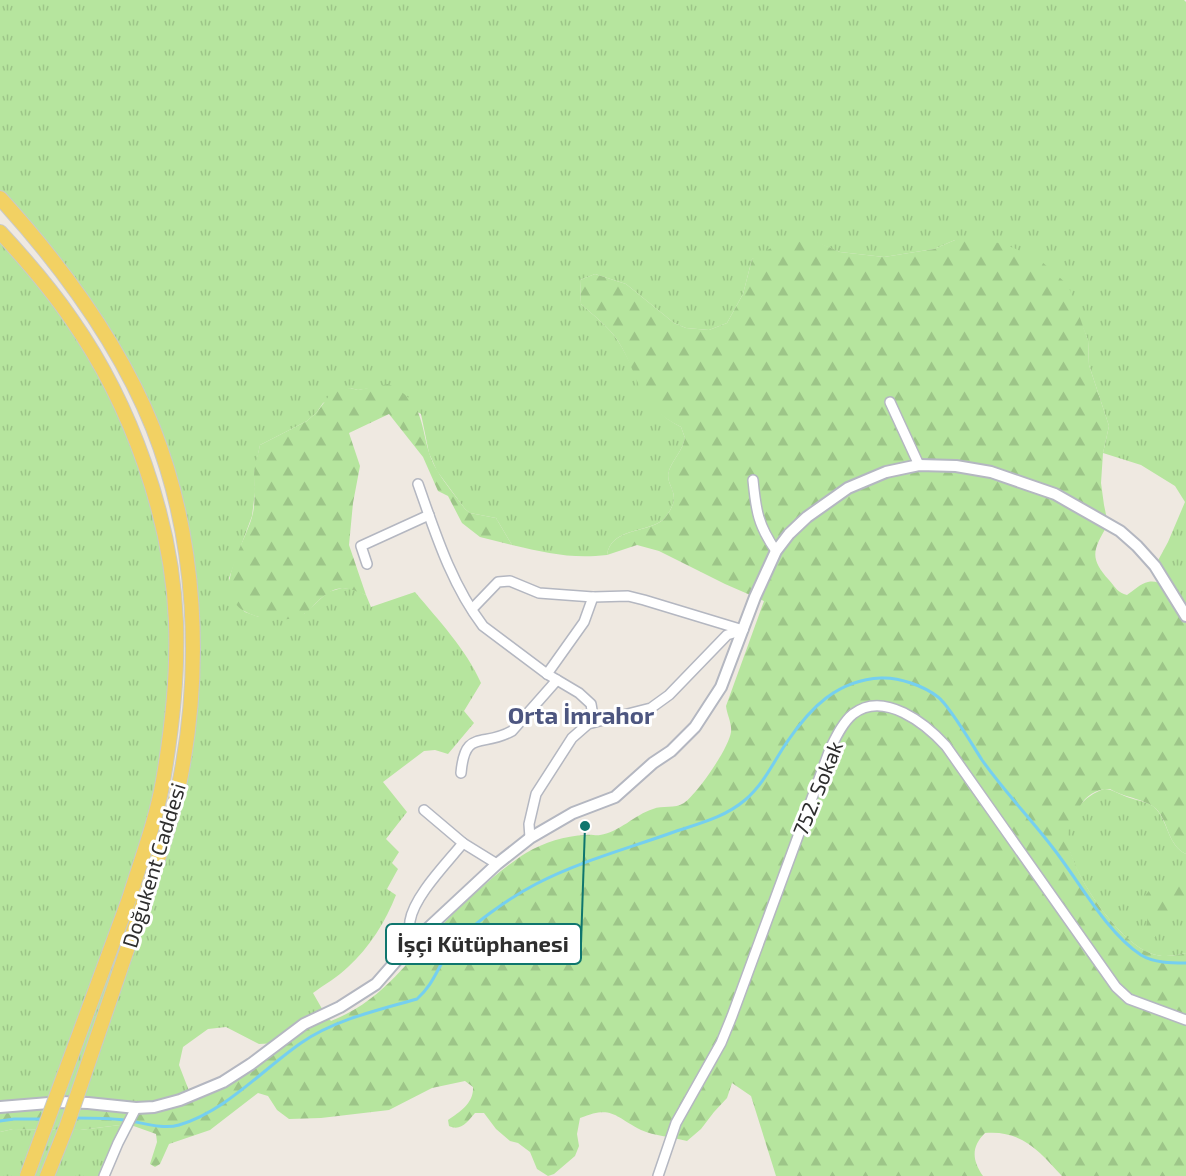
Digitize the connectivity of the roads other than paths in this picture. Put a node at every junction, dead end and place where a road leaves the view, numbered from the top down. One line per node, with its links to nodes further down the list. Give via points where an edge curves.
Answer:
1 (0, 198): 22 (main road, Doğukent Caddesi, via 33,234 86,306 124,368 153,428 187,556 193,618 188,732 166,836)
2 (0, 232): 22 (main road, Doğukent Caddesi, via 72,320 106,378 134,436 154,491 169,558 176,620 171,731)
3 (890, 402): 4 (street)
4 (919, 465): 8 (street, via 886,472 848,488 807,517); 12 (street, via 991,472 1055,494 1082,508 1137,546 1155,566)
5 (753, 480): 8 (street, via 759,520)
6 (417, 484): 7 (street)
7 (429, 515): 9 (street, via 361,546); 11 (street, via 459,590)
8 (776, 551): 13 (street)
9 (367, 564)
10 (593, 597): 11 (street, via 540,593 503,580); 13 (street, via 644,600); 14 (street, via 584,622)
11 (472, 609): 14 (street, via 483,626)
12 (1186, 616)
13 (742, 630): 16 (street, via 727,634 669,695 651,708); 19 (street, via 722,687 695,727 671,751 615,797 573,813)
14 (548, 674): 15 (street)
15 (557, 680): 16 (street, via 591,704); 17 (street, via 512,731 466,748)
16 (594, 722): 19 (street, via 572,738 536,794)
17 (462, 773)
18 (424, 810): 20 (street)
19 (530, 838): 21 (street)
20 (463, 843): 21 (street); 23 (street, via 420,899 411,919)
21 (497, 864): 23 (street)
22 (136, 901): 27 (main road, Doğukent Caddesi, bridge); 28 (main road, Doğukent Caddesi, bridge, via 66,1128)
23 (410, 945): 26 (street, via 376,984 304,1024 223,1082 180,1100)
24 (1186, 1020): 30 (street, 752. Sokak, via 1129,999 1116,987 936,735 898,711 870,707 852,714 830,749 732,1016 676,1123)
25 (0, 1107): 26 (street, via 61,1102)
26 (136, 1108): 29 (street)
27 (27, 1176)
28 (47, 1176)
29 (104, 1176)
30 (658, 1176)

